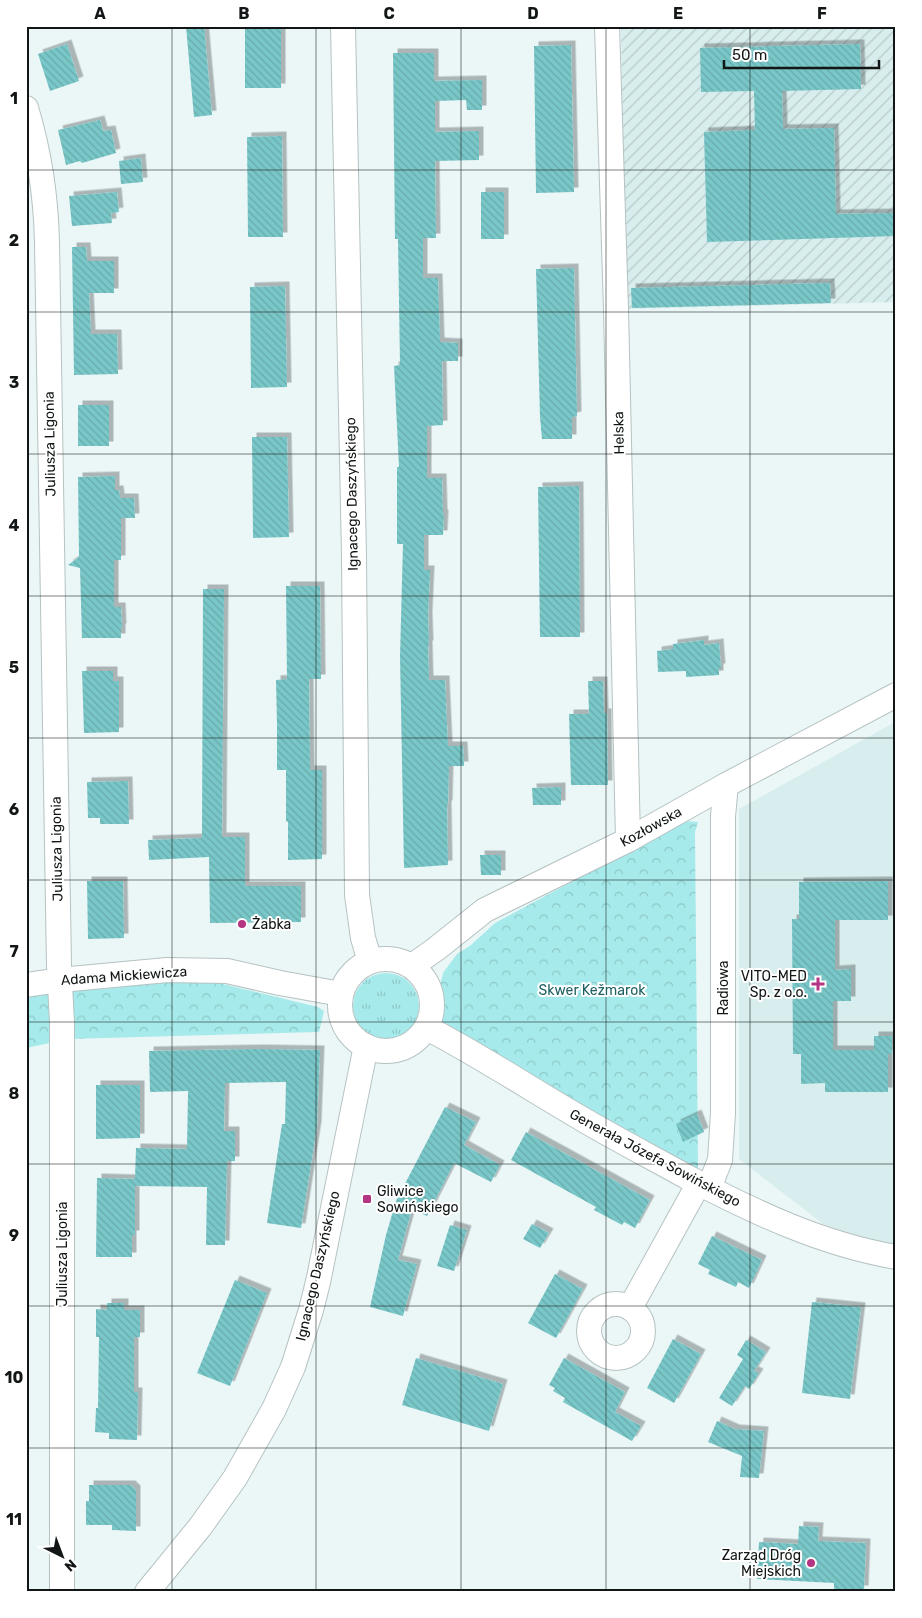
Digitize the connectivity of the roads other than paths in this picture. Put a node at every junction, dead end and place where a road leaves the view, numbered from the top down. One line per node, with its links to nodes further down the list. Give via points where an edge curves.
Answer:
1 (343, 26): 7 (street, Ignacego Daszyńskiego, via 354,556 356,895)
2 (607, 26): 6 (street, Helska)
3 (26, 108): 9 (street, Juliusza Ligonia, via 46,210)
4 (896, 695): 5 (street, Kozłowska)
5 (726, 785): 6 (street, Kozłowska); 14 (street, Radiowa, via 723,816 723,1113 720,1160 714,1178)
6 (628, 840): 8 (street, Kozłowska, via 485,910)
7 (370, 961): 8 (street, via 384,958); 11 (street, via 347,980)
8 (412, 966): 12 (street, via 430,989 433,1004)
9 (60, 980): 10 (street, Adama Mickiewicza); 11 (street, Adama Mickiewicza, via 167,970 227,972); 17 (street, Juliusza Ligonia)
10 (26, 985)
11 (341, 994): 13 (street, via 344,1024 353,1037)
12 (427, 1028): 13 (street, via 404,1048 385,1051); 14 (street, Generała Józefa Sowińskiego, via 586,1122)
13 (366, 1046): 18 (street, Ignacego Daszyńskiego, via 318,1282 294,1367 235,1478)
14 (704, 1186): 15 (street, Generała Józefa Sowińskiego, via 806,1233); 16 (street, Radiowa)
15 (896, 1257)
16 (630, 1308)
17 (62, 1592)
18 (147, 1592)

